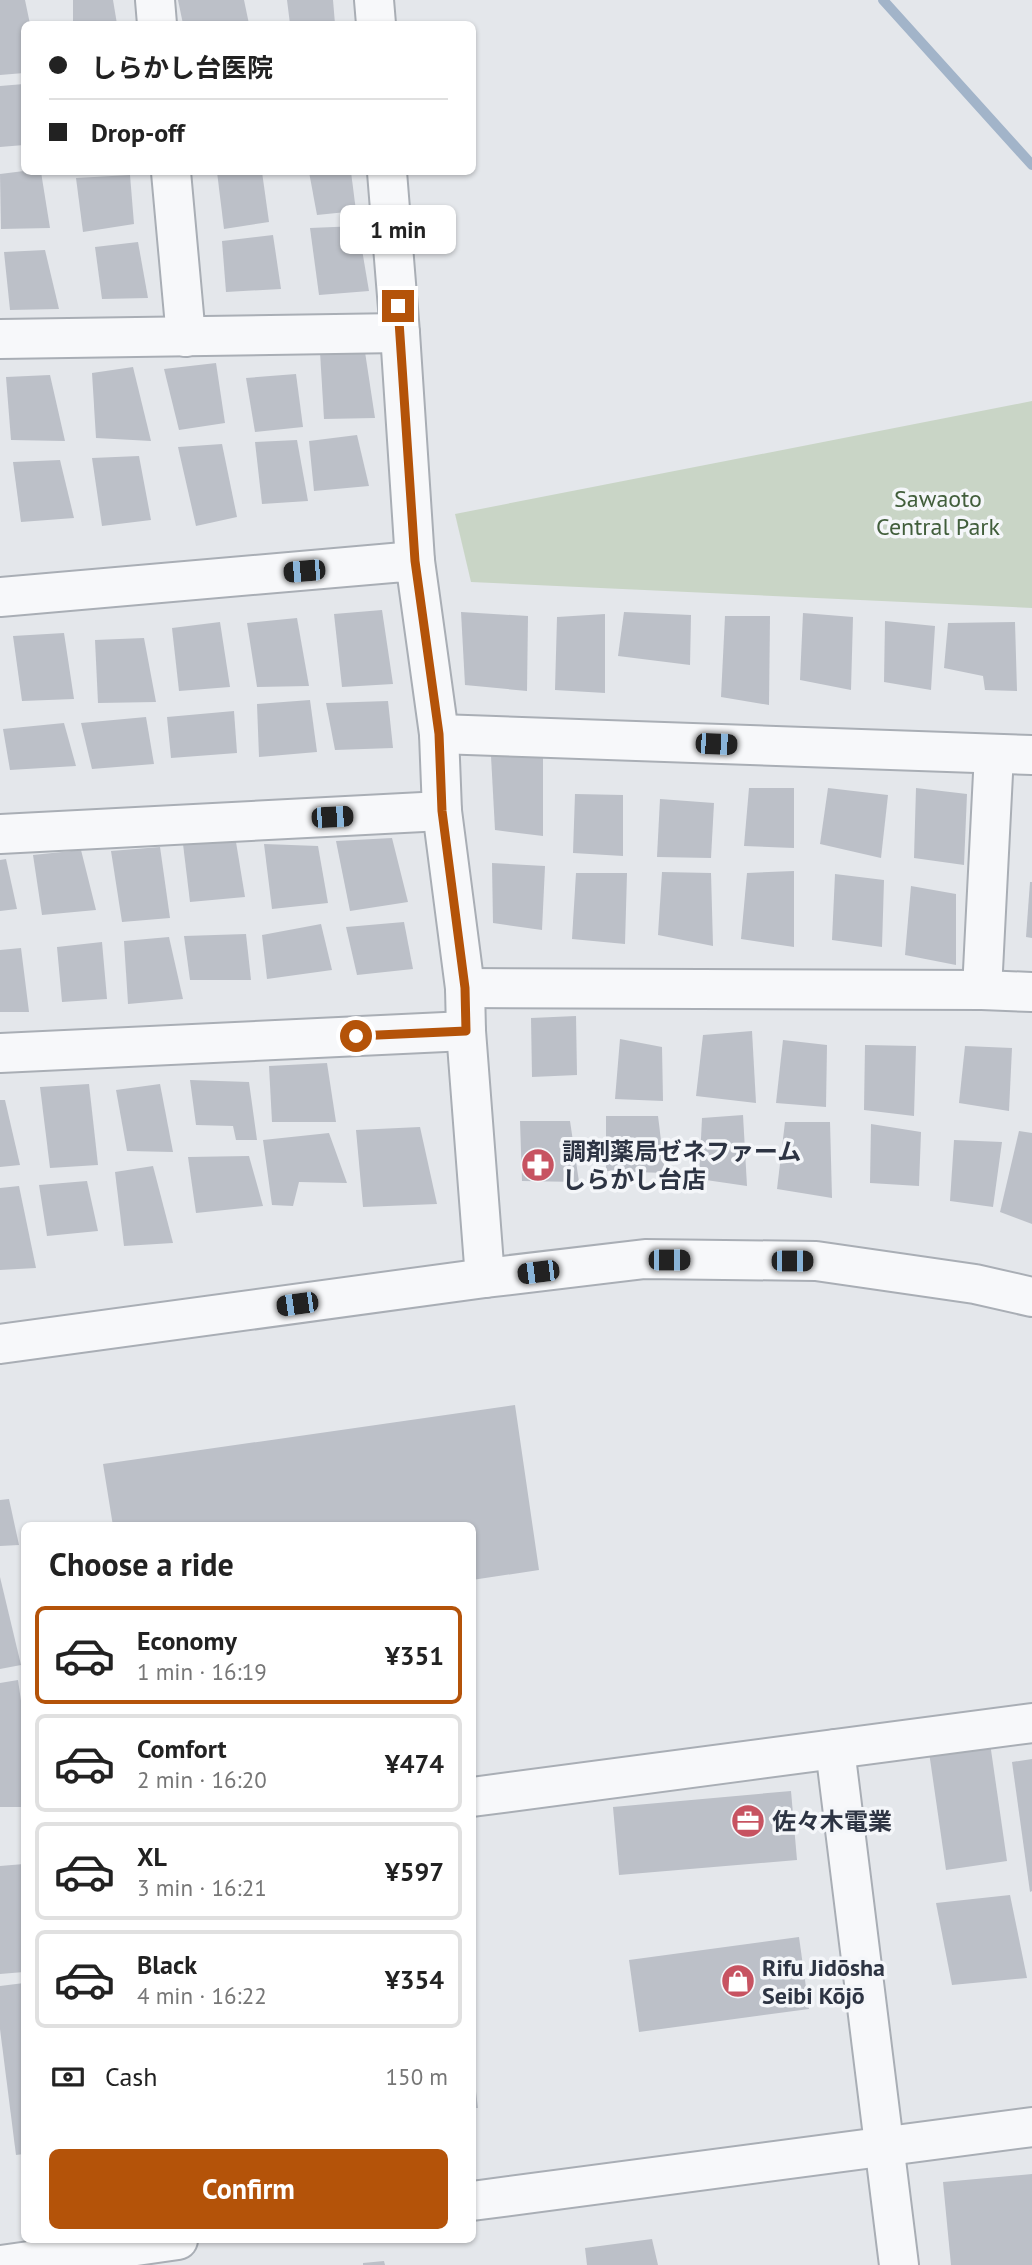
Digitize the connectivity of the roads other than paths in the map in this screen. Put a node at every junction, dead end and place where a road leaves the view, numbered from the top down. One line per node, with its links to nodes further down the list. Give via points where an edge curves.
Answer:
1 (155, 0): 3 (street)
2 (374, 0): 4 (street)
3 (157, 21)
4 (376, 21)
5 (171, 175): 8 (street)
6 (387, 175): 7 (street)
7 (400, 333): 8 (street); 10 (street)
8 (187, 337): 9 (street)
9 (0, 339)
10 (415, 561): 11 (street); 12 (street)
11 (0, 597)
12 (439, 734): 13 (street); 15 (street)
13 (994, 754): 14 (street); 18 (street)
14 (1032, 755)
15 (442, 811): 16 (street); 17 (street)
16 (0, 834)
17 (465, 988): 18 (street); 20 (street)
18 (982, 990): 19 (street)
19 (1032, 992)
20 (466, 1031): 21 (street); 22 (street)
21 (0, 1053)
22 (485, 1278): 23 (street, via 645,1259 816,1261); 24 (street)
23 (1032, 1297)
24 (0, 1344)
25 (1032, 1723): 26 (street)
26 (835, 1749): 27 (street); 29 (street)
27 (476, 1796)
28 (1032, 2127): 29 (street)
29 (883, 2147): 30 (street); 33 (street)
30 (476, 2200)
31 (167, 2247): 32 (street)
32 (2, 2265)
33 (898, 2265)

